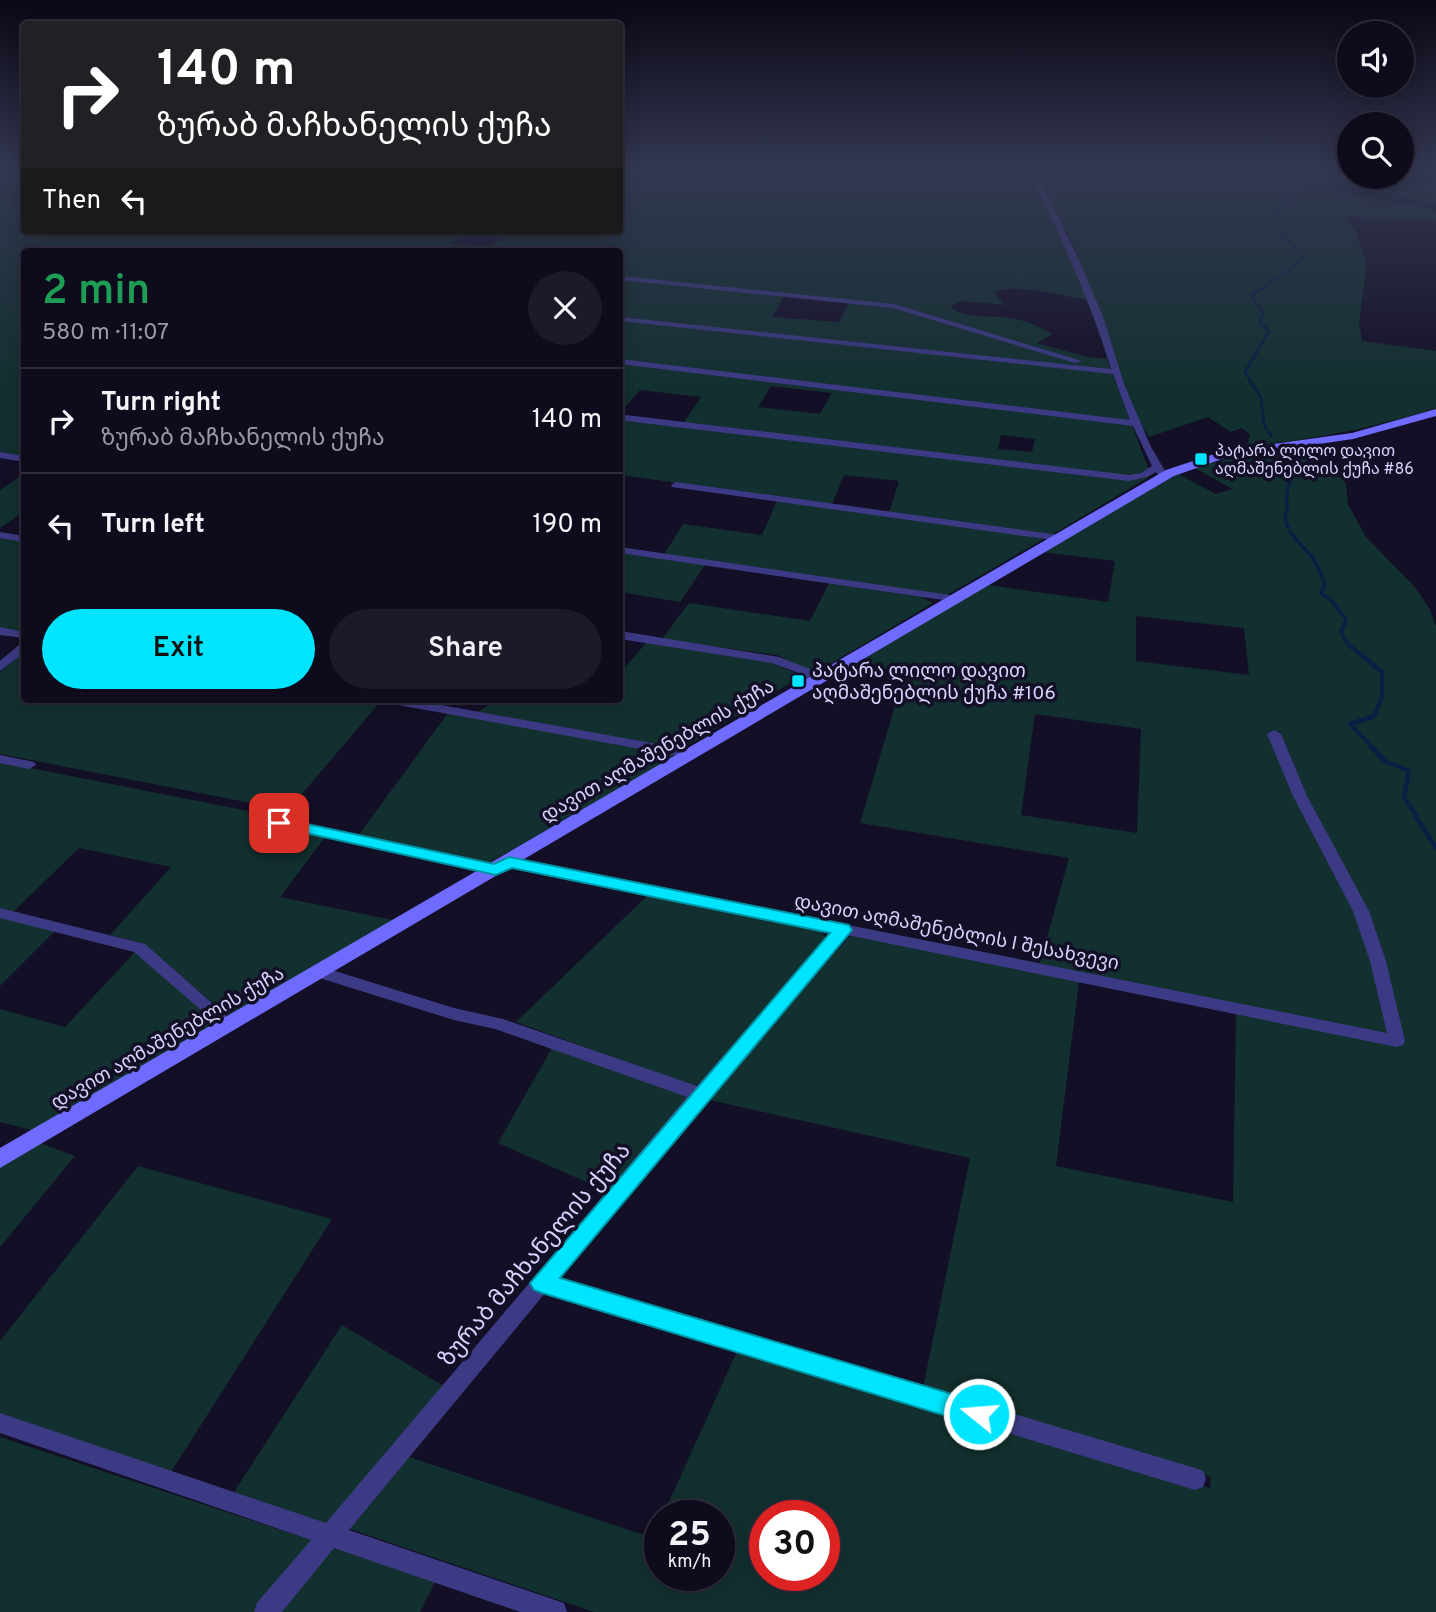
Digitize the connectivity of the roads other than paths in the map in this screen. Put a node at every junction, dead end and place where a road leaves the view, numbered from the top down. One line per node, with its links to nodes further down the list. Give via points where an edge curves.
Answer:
1 (1067, 243): 5 (street, via 1100,319)
2 (623, 278): 5 (street, via 894,306)
3 (623, 319): 5 (street)
4 (623, 362): 8 (street)
5 (1112, 371): 8 (street)
6 (1436, 412): 11 (street, დავით აღმაშენებლის ქუჩა, via 1353,436 1223,455)
7 (626, 418): 11 (street, via 1129,478)
8 (1138, 424): 11 (street)
9 (0, 455): 10 (street)
10 (21, 458)
11 (1161, 473): 15 (street, დავით აღმაშენებლის ქუჩა)
12 (676, 485): 15 (street)
13 (0, 535): 14 (street)
14 (21, 538)
15 (1060, 538): 17 (street, დავით აღმაშენებლის ქუჩა)
16 (623, 550): 17 (street)
17 (957, 599): 23 (street, დავით აღმაშენებლის ქუჩა)
18 (0, 631): 19 (street)
19 (21, 634)
20 (623, 635): 23 (street, via 775,660 806,672)
21 (21, 650): 22 (street)
22 (0, 667)
23 (812, 684): 26 (street, დავით აღმაშენებლის ქუჩა)
24 (410, 703): 26 (street)
25 (1274, 734): 32 (street, დავით აღმაშენებლის I შესახვევი, via 1300,796 1361,911 1397,1041)
26 (690, 754): 30 (street, დავით აღმაშენებლის ქუჩა)
27 (0, 760): 28 (street)
28 (29, 765)
29 (279, 823): 30 (street, დავით აღმაშენებლის I შესახვევი)
30 (503, 866): 32 (street, დავით აღმაშენებლის I შესახვევი); 33 (street, დავით აღმაშენებლის ქუჩა)
31 (0, 913): 34 (street, via 139,948)
32 (843, 930): 35 (street, ზურაბ მაჩხანელის ქუჩა)
33 (319, 972): 34 (street, დავით აღმაშენებლის ქუჩა); 35 (street, via 497,1023)
34 (229, 1025): 36 (street, დავით აღმაშენებლის ქუჩა)
35 (700, 1094): 37 (street, ზურაბ მაჩხანელის ქუჩა)
36 (0, 1159)
37 (542, 1283): 39 (street); 40 (street, ზურაბ მაჩხანელის ქუჩა)
38 (0, 1423): 40 (street)
39 (1195, 1479)
40 (330, 1535): 41 (street, ზურაბ მაჩხანელის ქუჩა); 42 (street)
41 (266, 1612)
42 (555, 1612)

